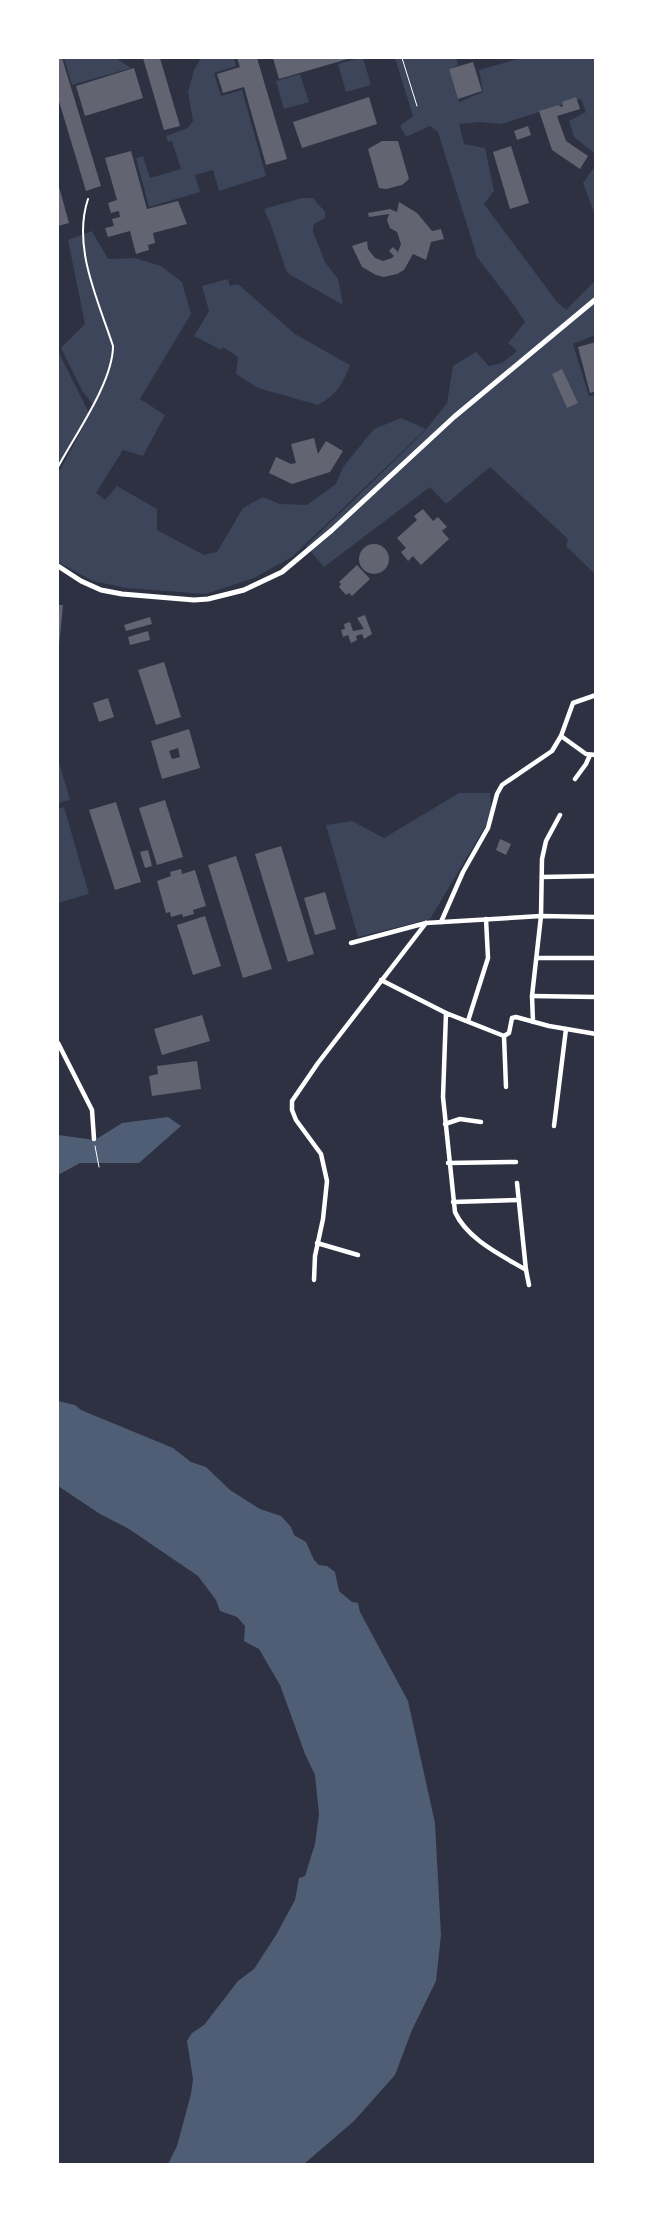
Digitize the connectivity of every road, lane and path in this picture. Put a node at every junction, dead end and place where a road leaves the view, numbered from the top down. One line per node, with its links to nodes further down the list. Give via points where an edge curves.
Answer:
1 (402, 58): 2 (path)
2 (417, 106)
3 (88, 199): 5 (lane, via 82,226 84,246 113,346 113,356 108,373)
4 (596, 299): 6 (street, via 454,417 282,572 244,590 194,600 101,590)
5 (58, 467)
6 (58, 566)
7 (596, 695): 8 (street, via 573,703)
8 (561, 736): 9 (street); 17 (street, via 552,751 502,785 488,828 463,872)
9 (593, 755): 10 (street)
10 (575, 778)
11 (560, 815): 13 (street, via 544,847)
12 (596, 876): 13 (street)
13 (542, 877): 14 (street)
14 (541, 916): 15 (street); 16 (street); 20 (street)
15 (596, 917)
16 (486, 919): 17 (street); 26 (street, via 488,958)
17 (441, 922): 18 (street)
18 (426, 923): 19 (street); 22 (street)
19 (351, 943)
20 (537, 958): 21 (street); 23 (street)
21 (596, 958)
22 (381, 980): 25 (street); 43 (street, via 292,1101 296,1120 321,1154 327,1181)
23 (532, 996): 24 (street); 27 (street)
24 (596, 997)
25 (446, 1013): 26 (street); 34 (street)
26 (468, 1022): 30 (street)
27 (533, 1022): 28 (street); 30 (street, via 513,1017 509,1033)
28 (566, 1029): 29 (street); 35 (street)
29 (596, 1034)
30 (504, 1036): 32 (street)
31 (58, 1043): 36 (street, via 92,1110)
32 (506, 1086)
33 (481, 1122): 34 (street, via 460,1119)
34 (445, 1124): 38 (street)
35 (554, 1126)
36 (94, 1139): 39 (path)
37 (516, 1162): 38 (street)
38 (448, 1163): 42 (street)
39 (98, 1167)
40 (517, 1183): 41 (street)
41 (519, 1200): 42 (street); 45 (street)
42 (453, 1202): 45 (street, via 458,1219 467,1229 490,1249)
43 (317, 1243): 44 (street); 46 (street)
44 (358, 1255)
45 (526, 1270): 47 (street)
46 (314, 1280)
47 (529, 1285)

